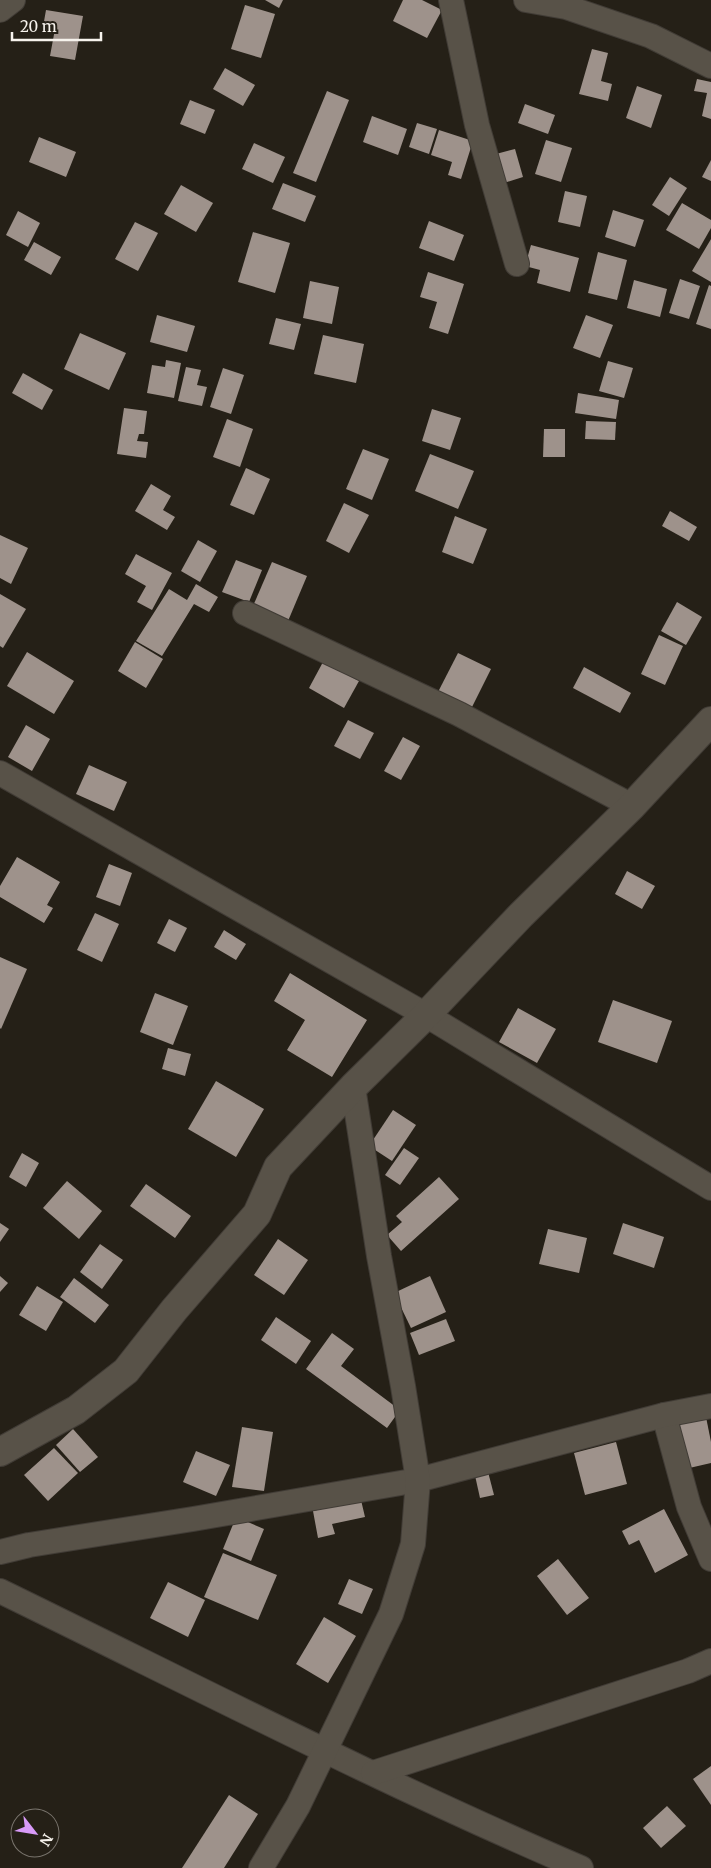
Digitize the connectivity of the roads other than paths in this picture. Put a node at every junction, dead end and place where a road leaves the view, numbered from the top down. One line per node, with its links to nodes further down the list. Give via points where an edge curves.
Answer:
1 (13, 0): 4 (street)
2 (452, 0): 6 (street, via 477,125)
3 (526, 0): 5 (street, via 566,8 651,36)
4 (0, 10)
5 (711, 66)
6 (517, 264)
7 (245, 613): 10 (street, via 459,714)
8 (710, 724): 10 (street)
9 (0, 773): 11 (street)
10 (632, 806): 11 (street, via 521,915)
11 (426, 1015): 12 (street); 13 (street)
12 (354, 1087): 16 (street, via 278,1168 258,1214 180,1302 126,1371 76,1410); 17 (street)
13 (711, 1188)
14 (711, 1406): 15 (street)
15 (664, 1414): 17 (street); 19 (street, via 689,1507)
16 (0, 1452)
17 (418, 1480): 18 (street); 22 (street, via 413,1544 391,1614)
18 (0, 1552)
19 (711, 1559)
20 (0, 1590): 22 (street)
21 (711, 1661): 23 (street)
22 (326, 1750): 23 (street); 24 (street)
23 (373, 1773): 25 (street)
24 (262, 1868)
25 (581, 1868)

